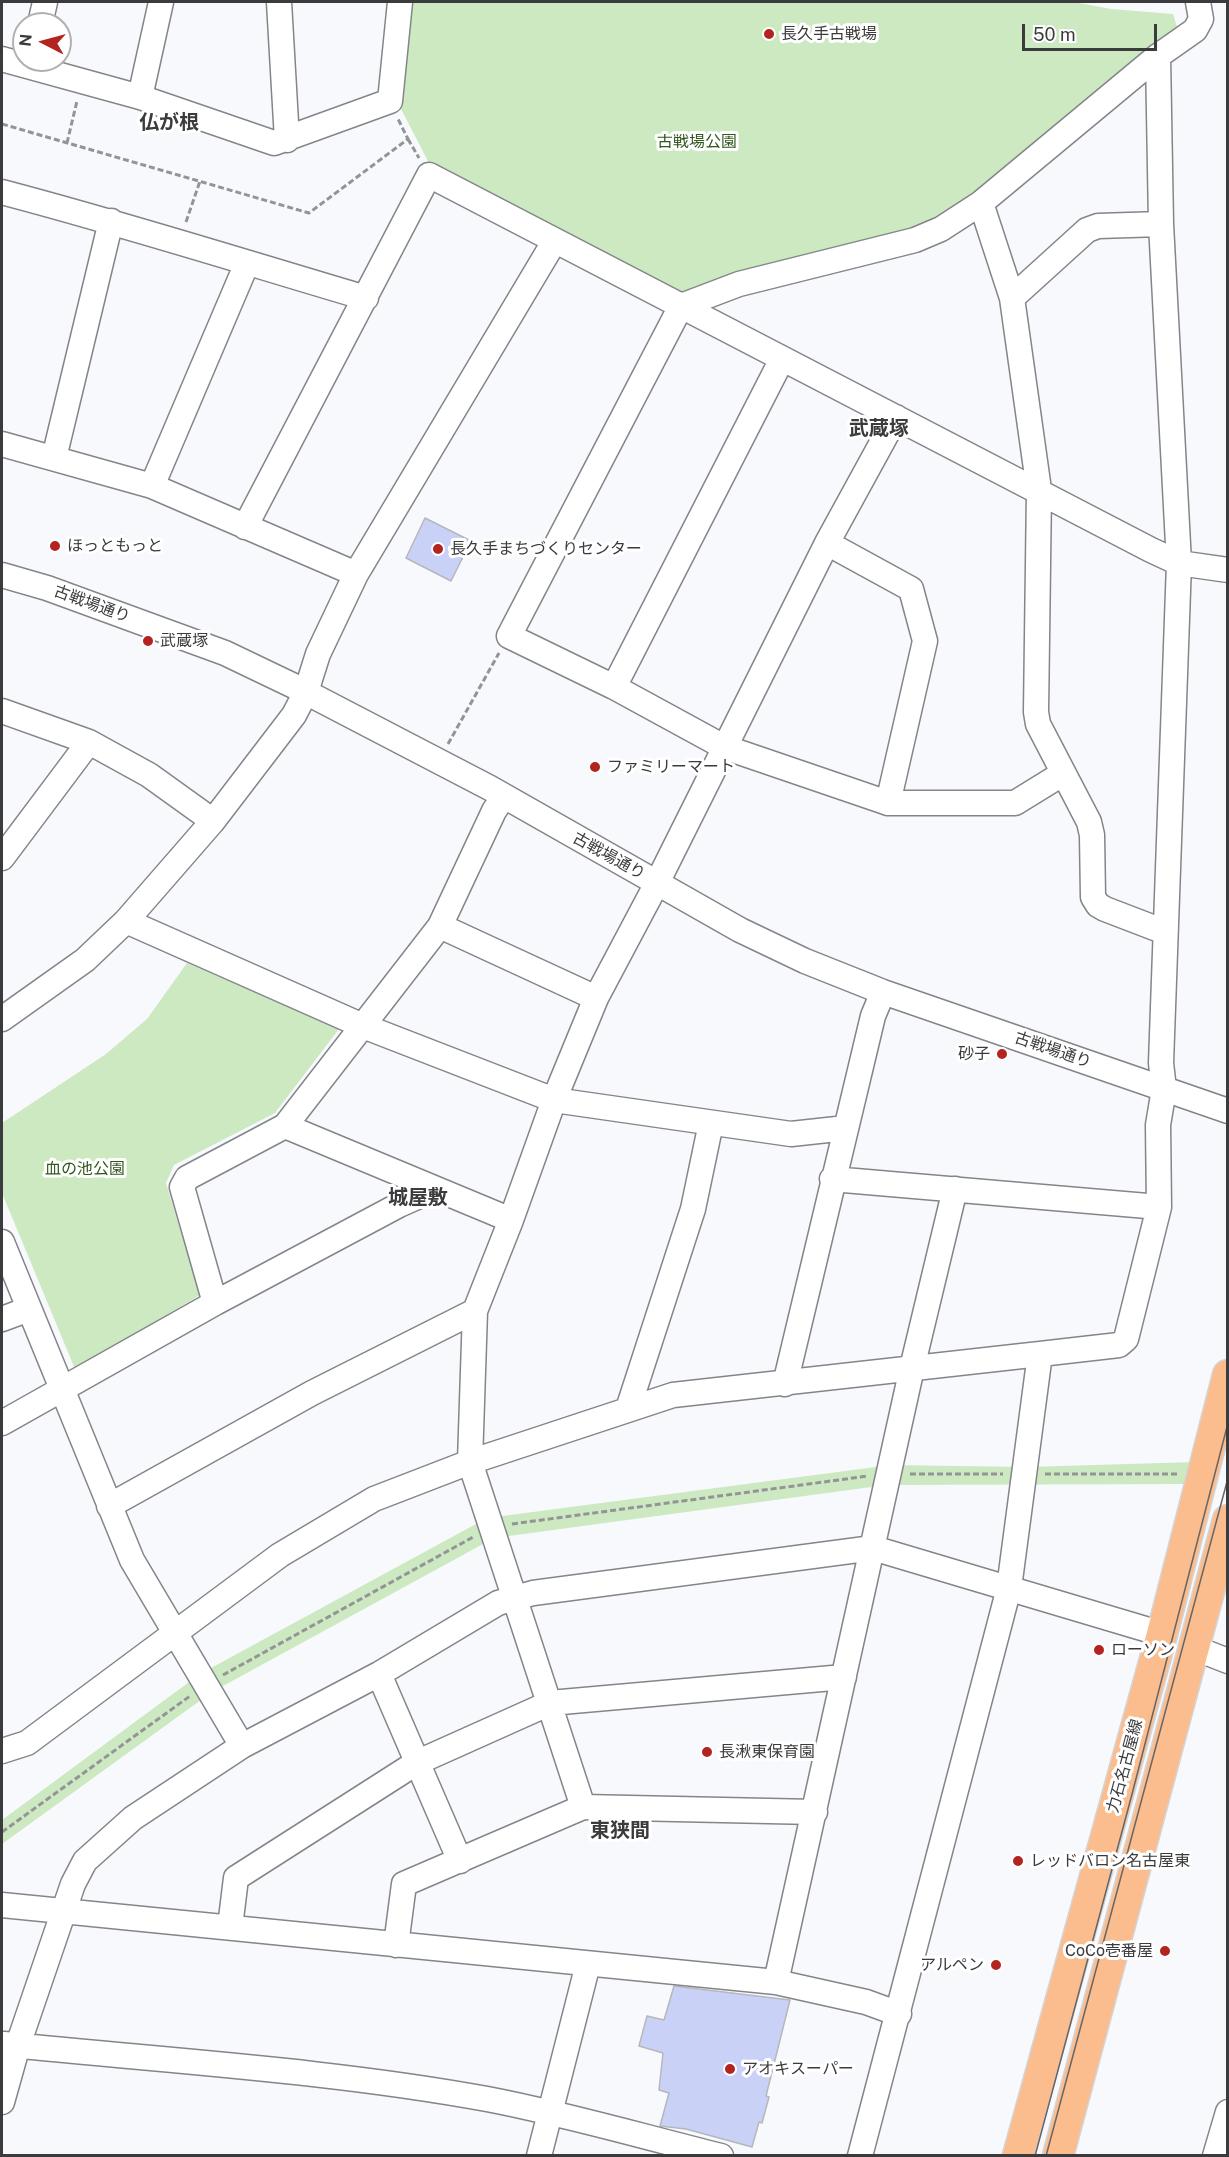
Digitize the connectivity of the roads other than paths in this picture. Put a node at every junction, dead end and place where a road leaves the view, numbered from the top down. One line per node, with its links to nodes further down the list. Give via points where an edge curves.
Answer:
1 (161, 2): 7 (street)
2 (279, 2): 8 (street)
3 (400, 2): 8 (street, via 390,101)
4 (1198, 2): 5 (street, via 1201,19 1195,30)
5 (1158, 56): 10 (street); 12 (street)
6 (55, 72): 7 (street)
7 (140, 97): 8 (street, via 255,138 274,143)
8 (287, 140)
9 (2, 192): 11 (street)
10 (981, 203): 16 (street); 17 (street, via 915,240 740,284)
11 (111, 221): 14 (street); 21 (street)
12 (1161, 224): 16 (street, via 1098,226 1087,230); 26 (street)
13 (554, 242): 15 (street, via 429,176); 17 (street); 28 (street)
14 (247, 263): 15 (street); 22 (street)
15 (366, 298): 24 (street)
16 (1012, 298): 23 (street)
17 (681, 306): 18 (street); 30 (street, via 509,636)
18 (782, 359): 19 (street); 30 (street)
19 (896, 417): 23 (street); 25 (street)
20 (2, 444): 21 (street)
21 (54, 458): 22 (street)
22 (152, 486): 24 (street)
23 (1039, 489): 26 (street); 35 (street, via 1036,712)
24 (245, 527): 28 (street)
25 (827, 543): 34 (street); 37 (street, via 911,589 925,641)
26 (1179, 563): 27 (street); 43 (street)
27 (1227, 570)
28 (356, 574): 31 (street, via 318,654)
29 (2, 575): 31 (street, 古戦場通り, via 225,653)
30 (614, 687): 34 (street)
31 (306, 692): 36 (street, 古戦場通り); 38 (street, via 294,715)
32 (2, 711): 33 (street)
33 (89, 742): 38 (street, via 149,775); 39 (street)
34 (724, 747): 37 (street); 40 (street)
35 (1062, 774): 37 (street, via 1015,803); 43 (street, via 1089,822 1093,897 1098,905)
36 (504, 796): 40 (street, 古戦場通り); 42 (street)
37 (888, 803)
38 (213, 821): 41 (street)
39 (2, 858)
40 (657, 883): 44 (street, 古戦場通り, via 805,962); 45 (street)
41 (126, 921): 46 (street, via 84,960); 47 (street)
42 (440, 926): 45 (street); 47 (street)
43 (1165, 932): 48 (street, via 1161,1063)
44 (884, 992): 48 (street, 古戦場通り); 53 (street, via 873,1016)
45 (596, 998): 49 (street)
46 (2, 1019)
47 (363, 1026): 49 (street); 52 (street)
48 (1164, 1089): 50 (street, 古戦場通り); 57 (street, via 1158,1125)
49 (554, 1100): 51 (street); 58 (street)
50 (1227, 1111)
51 (711, 1123): 53 (street, via 791,1134); 69 (street, via 693,1209)
52 (285, 1126): 55 (street); 60 (street, via 187,1178 182,1187)
53 (846, 1128): 54 (street)
54 (832, 1179): 56 (street); 67 (street)
55 (435, 1189): 58 (street); 60 (street)
56 (955, 1190): 57 (street); 65 (street)
57 (1159, 1207): 64 (street, via 1126,1339 1119,1345)
58 (512, 1220): 62 (street)
59 (2, 1242): 61 (street)
60 (215, 1303): 68 (street)
61 (29, 1309): 63 (street); 68 (street)
62 (475, 1311): 71 (street); 72 (street, via 312,1393)
63 (2, 1319)
64 (1040, 1354): 65 (street); 75 (street)
65 (912, 1368): 67 (street); 74 (street)
66 (1227, 1375): 77 (main road, 力石名古屋線)
67 (784, 1384): 69 (street, via 673,1395)
68 (63, 1388): 70 (street); 72 (street)
69 (628, 1408): 71 (street)
70 (2, 1423)
71 (470, 1462): 76 (street); 78 (street, via 374,1499 316,1532)
72 (109, 1506): 78 (street, via 132,1560)
73 (1227, 1520): 79 (main road)
74 (873, 1548): 75 (street); 76 (street); 82 (street)
75 (1010, 1588): 77 (street); 96 (street)
76 (515, 1598): 81 (street, via 498,1603); 83 (street)
77 (1162, 1634): 105 (main road, 力石名古屋線)
78 (174, 1635): 84 (street); 85 (street, via 27,1743)
79 (1192, 1647): 80 (street); 106 (main road)
80 (1227, 1661)
81 (379, 1674): 84 (street); 86 (street)
82 (844, 1677): 83 (street); 88 (street)
83 (550, 1703): 86 (street); 87 (street)
84 (242, 1746): 91 (street, via 104,1841 85,1861)
85 (2, 1751)
86 (416, 1763): 89 (street); 92 (street, via 236,1878)
87 (583, 1807): 88 (street); 89 (street)
88 (815, 1812): 95 (street)
89 (460, 1861): 93 (street, via 404,1884)
90 (2, 1905): 91 (street)
91 (62, 1912): 92 (street); 97 (street)
92 (230, 1928): 93 (street)
93 (396, 1945): 94 (street)
94 (588, 1964): 95 (street); 100 (street)
95 (776, 1982): 96 (street, via 866,2002)
96 (899, 2014): 104 (street)
97 (10, 2044): 98 (street); 100 (street, via 391,2084)
98 (2, 2102)
99 (1227, 2112): 101 (street)
100 (552, 2115): 102 (street); 103 (street)
101 (1220, 2149)
102 (539, 2156)
103 (721, 2156)
104 (860, 2156)
105 (1018, 2156)
106 (1058, 2156)

